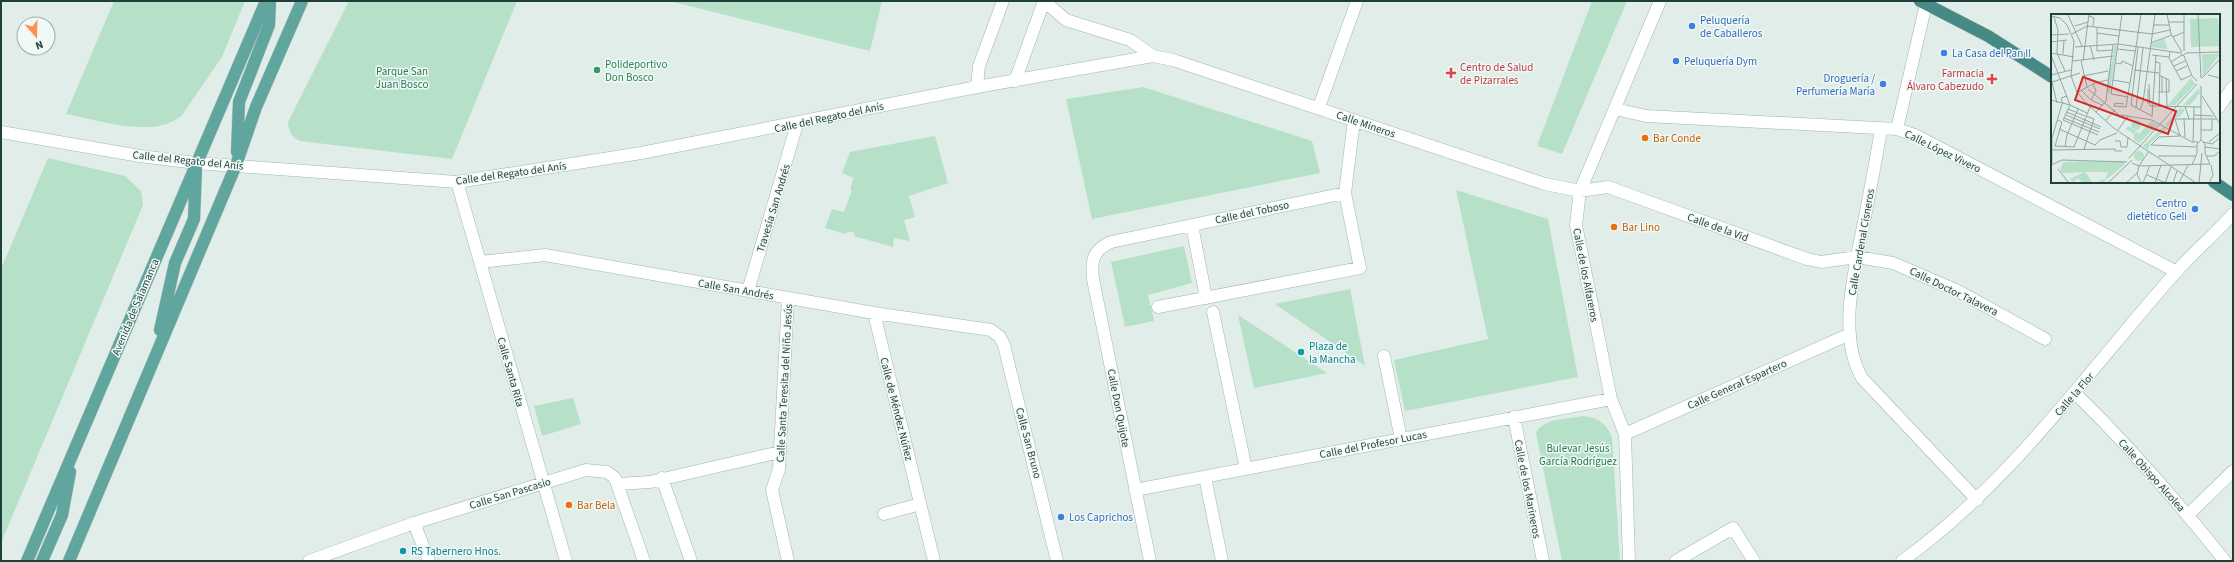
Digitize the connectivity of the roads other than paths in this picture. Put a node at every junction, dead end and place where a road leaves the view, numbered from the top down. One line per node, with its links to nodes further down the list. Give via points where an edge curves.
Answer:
1 (266, 1): 22 (main road, Avenida de Salamanca)
2 (270, 1): 23 (main road, Avenida de Salamanca, via 269,25 239,102)
3 (302, 1): 23 (main road, Avenida de Salamanca, via 256,107)
4 (1003, 1): 12 (street, via 979,66)
5 (1044, 1): 9 (street, Calle Mineros, via 1066,20 1130,40); 11 (street)
6 (1357, 1): 15 (street)
7 (1660, 1): 16 (street, Calle de los Alfareros)
8 (1923, 2): 10 (highway, via 1988,36); 20 (street)
9 (1153, 56): 11 (street, Calle Mineros); 15 (street, Calle Mineros, via 1173,60)
10 (2051, 76)
11 (1015, 81): 12 (street, Calle del Regato del Anís)
12 (976, 87): 18 (street, Calle del Regato del Anís)
13 (2233, 87): 14 (street)
14 (2220, 106)
15 (1319, 108): 17 (street, Calle Mineros)
16 (1615, 109): 19 (street, Calle López Vivero, via 1646,116 1868,126); 27 (street, Calle de los Alfareros)
17 (1354, 120): 26 (street); 27 (street, Calle Mineros, via 1545,184)
18 (797, 124): 24 (street, Calle del Regato del Anís, via 641,153); 35 (street, Travesía San Andrés)
19 (1882, 129): 20 (street, Calle López Vivero); 32 (street, Calle Cardenal Cisneros)
20 (1897, 129): 34 (street, Calle López Vivero, via 1917,136)
21 (1, 132): 22 (street, Calle del Regato del Anís)
22 (196, 163): 23 (street, Calle del Regato del Anís); 45 (main road, Avenida de Salamanca, via 194,219 175,263); 51 (main road, Avenida de Salamanca)
23 (236, 165): 24 (street, Calle del Regato del Anís); 45 (main road, Avenida de Salamanca)
24 (457, 182): 33 (street, Calle Santa Rita)
25 (2216, 183): 28 (highway)
26 (1345, 192): 30 (street, Calle del Toboso); 37 (street, via 1360,268)
27 (1580, 192): 32 (street, Calle de la Vid, via 1608,187 1806,259 1821,262); 47 (street, Calle de los Alfareros, via 1576,225)
28 (2233, 194)
29 (2233, 214): 34 (street, Calle la Flor)
30 (1192, 225): 31 (street, Calle del Toboso, via 1111,242 1101,246); 37 (street)
31 (1093, 255): 59 (street, Calle Don Quijote, via 1093,279)
32 (1857, 257): 42 (street, Calle Cardenal Cisneros, via 1852,288); 43 (street, Calle Doctor Talavera, via 1893,263 1921,273)
33 (480, 262): 35 (street, Calle San Andrés, via 545,255); 57 (street, Calle Santa Rita)
34 (2177, 272): 46 (street, Calle la Flor)
35 (748, 291): 36 (street, Calle San Andrés)
36 (788, 298): 40 (street, Calle San Andrés); 52 (street, Calle Santa Teresita del Niño Jesús)
37 (1206, 298): 38 (street)
38 (1158, 307)
39 (1213, 312): 53 (street)
40 (874, 313): 41 (street, Calle San Andrés); 61 (street, Calle de Méndez Núñez)
41 (991, 330): 75 (street, Calle San Bruno, via 1000,337 1004,345)
42 (1850, 334): 49 (street, Calle General Espartero); 60 (street, Calle Cardenal Cisneros, via 1855,366 1862,378)
43 (2046, 339)
44 (1384, 356): 50 (street)
45 (154, 360): 67 (main road, Avenida de Salamanca)
46 (2075, 393): 60 (street, Calle la Flor); 63 (street, Calle Obispo Alcolea, via 2110,427)
47 (1611, 399): 48 (street, Calle del Profesor Lucas); 49 (street, Calle de los Alfareros)
48 (1514, 417): 50 (street, Calle del Profesor Lucas); 78 (street, Calle de los Marineros)
49 (1624, 434): 79 (street, Calle de los Alfareros)
50 (1401, 439): 53 (street, Calle del Profesor Lucas)
51 (74, 452): 65 (main road, Avenida de Salamanca); 66 (main road, Avenida de Salamanca, via 62,515)
52 (780, 452): 56 (street); 73 (street, Calle Santa Teresita del Niño Jesús, via 779,469 772,490)
53 (1246, 469): 55 (street, Calle del Profesor Lucas)
54 (2233, 471): 63 (street)
55 (1206, 477): 59 (street, Calle del Profesor Lucas); 77 (street)
56 (662, 478): 58 (street, via 650,482); 72 (street)
57 (543, 483): 58 (street, Calle San Pascasio, via 586,470 607,472); 64 (street, Calle San Pascasio); 70 (street, Calle Santa Rita)
58 (618, 484): 71 (street)
59 (1136, 490): 76 (street, Calle Don Quijote)
60 (1977, 500): 82 (street, Calle la Flor, via 1934,538)
61 (920, 504): 62 (street); 74 (street, Calle de Méndez Núñez)
62 (884, 514)
63 (2188, 515): 83 (street, Calle Obispo Alcolea)
64 (414, 523): 68 (street, Calle San Pascasio); 69 (street)
65 (27, 561)
66 (42, 561)
67 (69, 561)
68 (309, 561)
69 (429, 561)
70 (566, 561)
71 (644, 561)
72 (691, 561)
73 (788, 561)
74 (934, 561)
75 (1057, 561)
76 (1150, 561)
77 (1222, 561)
78 (1543, 561)
79 (1629, 561)
80 (1676, 561): 81 (street, via 1733,528)
81 (1754, 561)
82 (1902, 561)
83 (2225, 561)

